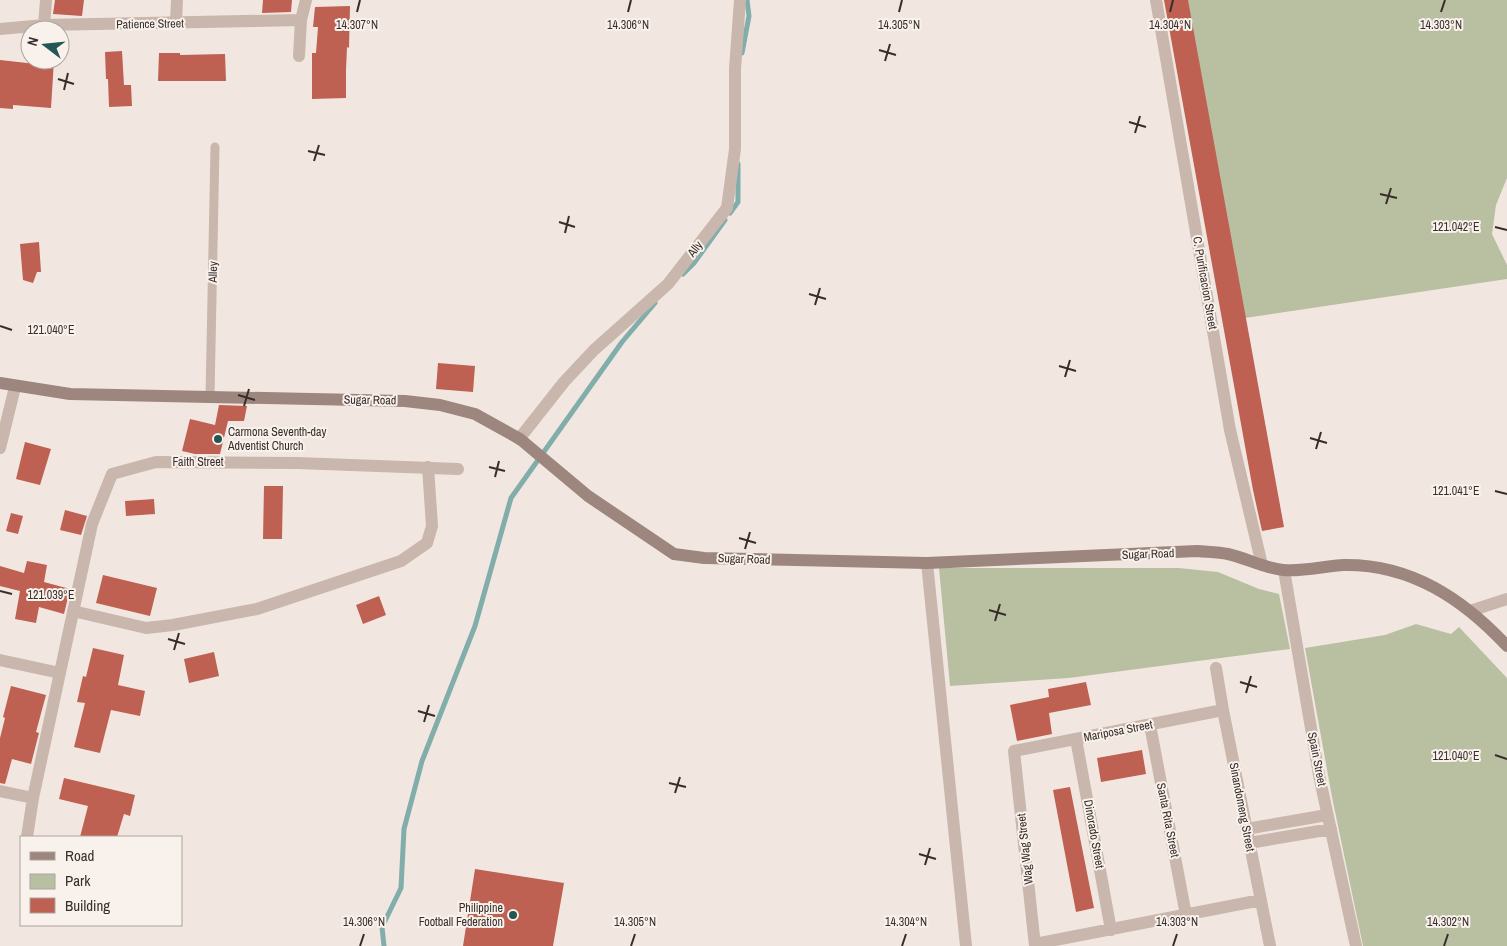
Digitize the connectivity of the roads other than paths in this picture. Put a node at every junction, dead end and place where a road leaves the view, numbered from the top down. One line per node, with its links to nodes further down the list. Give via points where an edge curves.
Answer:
1 (46, 0): 6 (street)
2 (177, 0): 8 (street)
3 (306, 0): 7 (street)
4 (740, 0): 17 (street, Ally, via 735,69 735,149 727,208 668,284 594,350)
5 (1156, 0): 22 (street, C. Purificacion Street, via 1230,430)
6 (44, 20)
7 (301, 20): 8 (street, Patience Street); 12 (street)
8 (176, 23): 9 (street, Patience Street)
9 (70, 25)
10 (20, 27): 11 (street, Patience Street)
11 (0, 29)
12 (300, 56)
13 (215, 147): 16 (lane, Alley)
14 (0, 383): 15 (main road, Sugar Road)
15 (15, 387): 16 (main road, Sugar Road, via 70,394); 18 (street)
16 (210, 397): 17 (main road, Sugar Road, via 405,401 440,405 475,414)
17 (519, 439): 21 (main road, Sugar Road, via 588,496 674,554 704,558)
18 (0, 448)
19 (428, 467): 20 (street, Faith Street); 25 (street, via 432,526 428,543 401,561 257,609 173,625 146,628); 25 (street, Faith Street, via 156,462 112,474 92,524)
20 (458, 469)
21 (927, 563): 22 (main road, Sugar Road, via 1198,552 1227,554); 50 (street)
22 (1262, 565): 23 (main road, Sugar Road)
23 (1284, 570): 26 (main road, Sugar Road, via 1346,565 1403,574 1436,588); 37 (street, Spain Street)
24 (1507, 599): 26 (street)
25 (73, 611): 30 (street, Faith Street)
26 (1470, 611): 27 (main road, Sugar Road)
27 (1507, 646)
28 (0, 660): 30 (street)
29 (1216, 668): 31 (street, Sinandomeng Street)
30 (60, 673): 36 (street, Faith Street)
31 (1223, 710): 32 (street, Mariposa Street); 40 (street, Sinandomeng Street)
32 (1150, 724): 33 (street, Mariposa Street); 47 (street, Santa Rita Street)
33 (1076, 739): 34 (street, Mariposa Street); 48 (street, Dinorado Street)
34 (1014, 751): 49 (street, Wag Wag Street)
35 (0, 791): 36 (street)
36 (33, 798): 43 (street, Faith Street)
37 (1328, 815): 38 (street); 41 (street, Spain Street)
38 (1310, 818): 39 (street); 42 (street)
39 (1283, 822): 40 (street); 44 (street)
40 (1246, 829): 45 (street, Sinandomeng Street)
41 (1331, 829): 42 (street); 52 (street, Spain Street)
42 (1312, 832): 44 (street)
43 (27, 836)
44 (1285, 837): 45 (street)
45 (1249, 843): 46 (street, Sinandomeng Street)
46 (1261, 900): 47 (street); 51 (street, Sinandomeng Street)
47 (1186, 915): 48 (street)
48 (1111, 930): 49 (street)
49 (1035, 945)
50 (966, 946)
51 (1270, 946)
52 (1356, 946)

